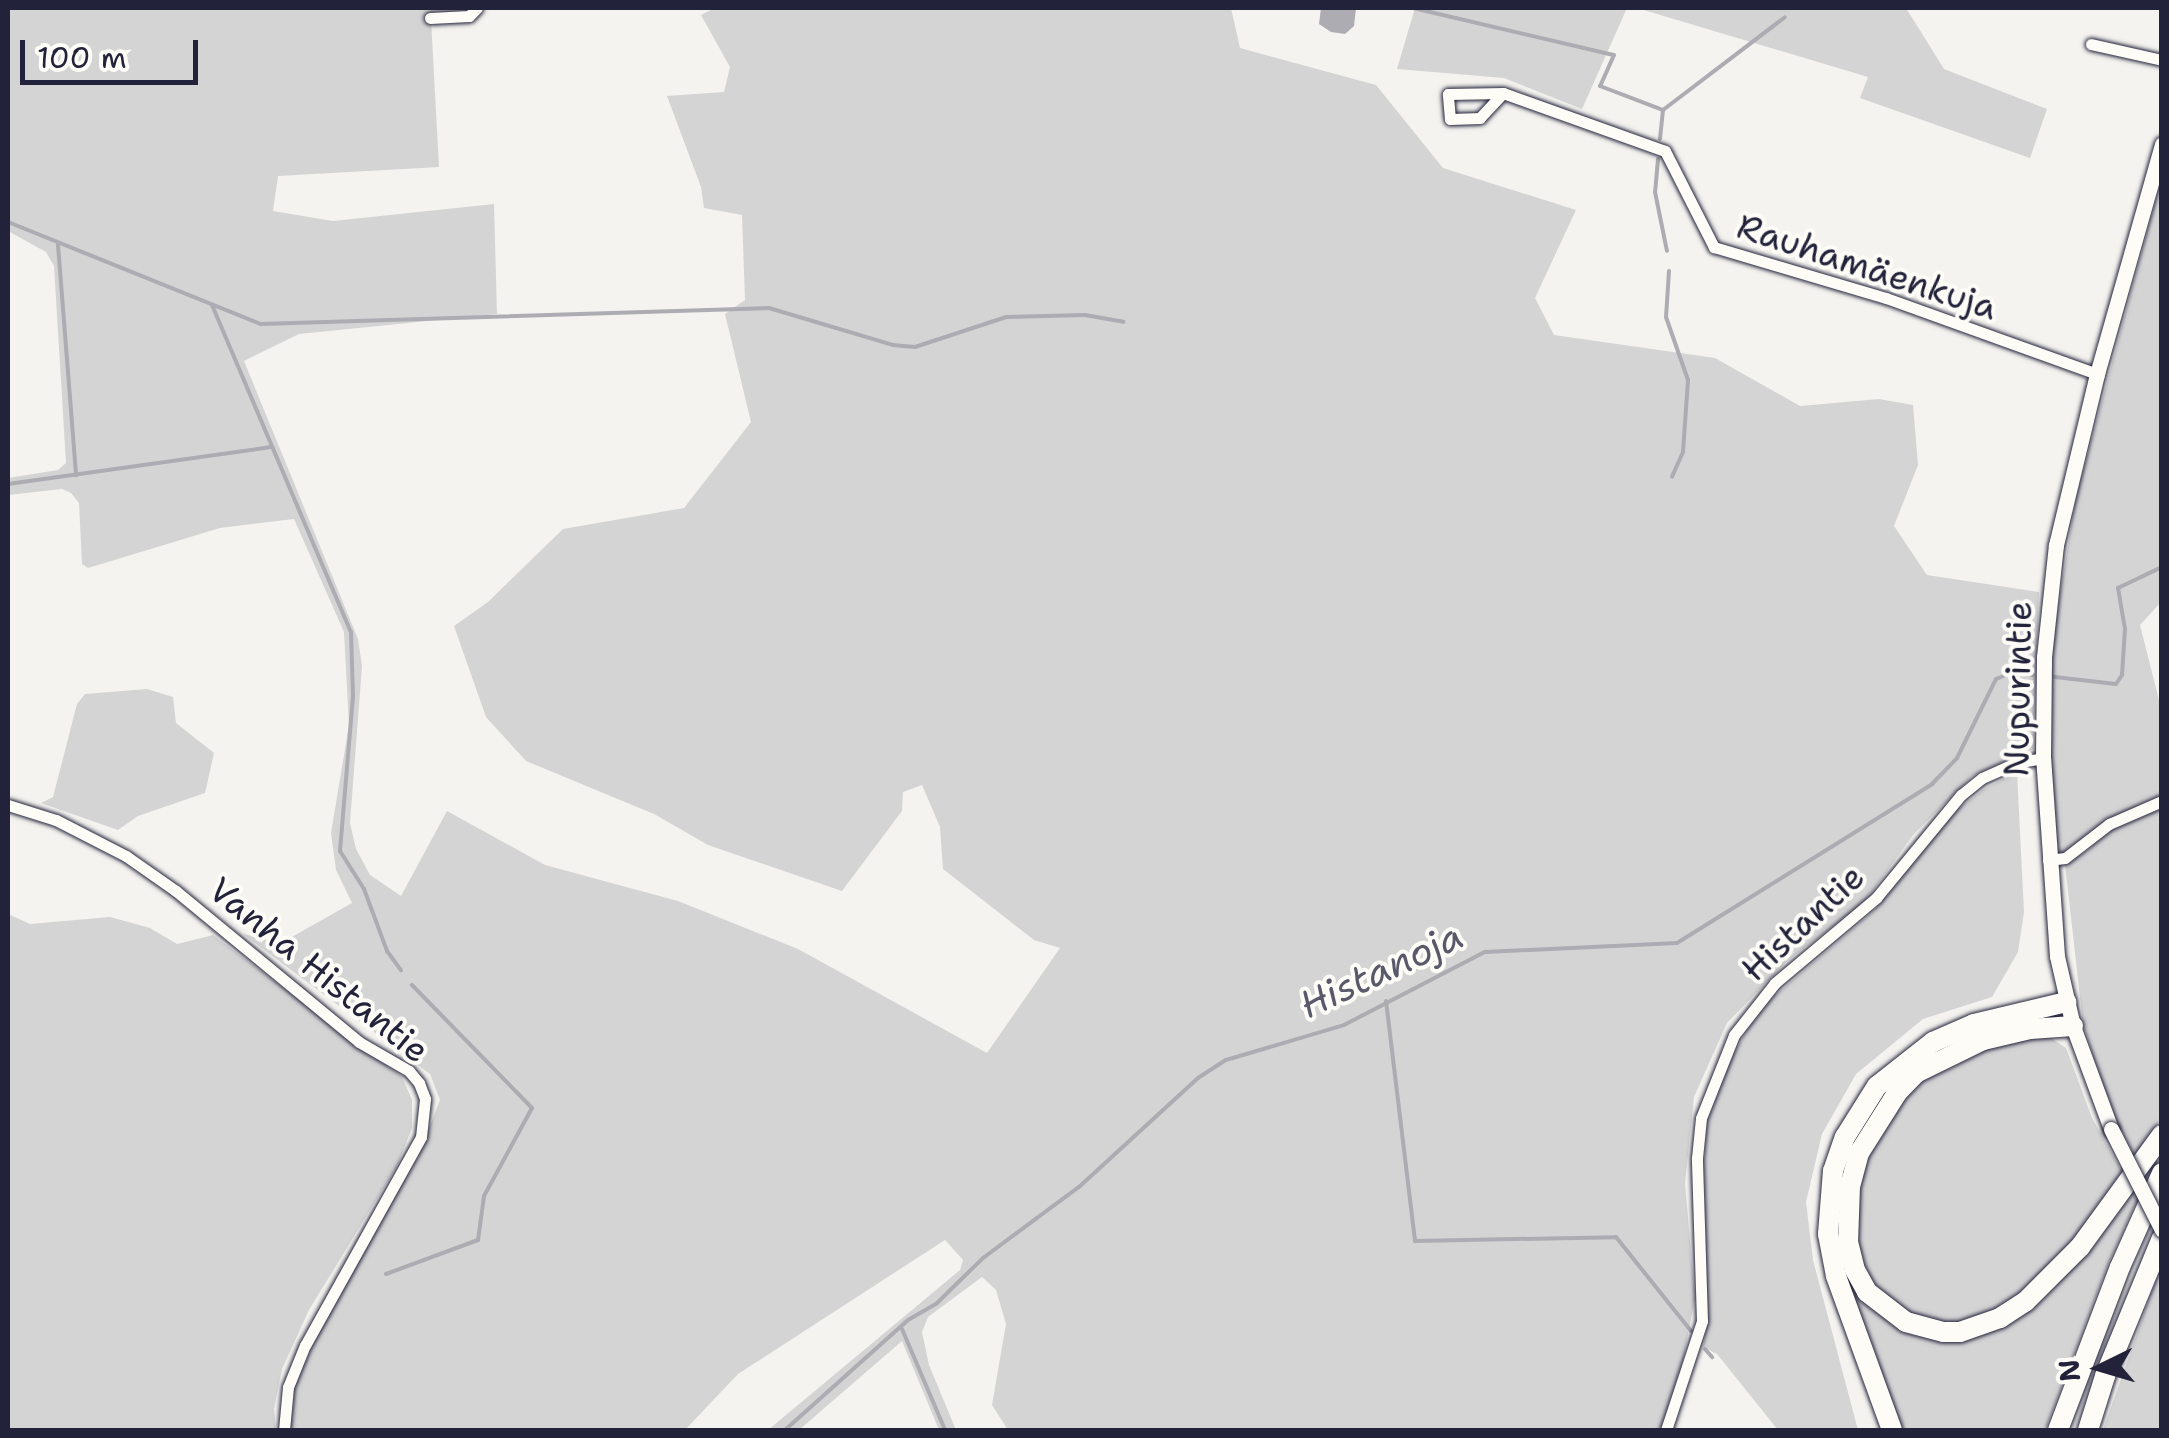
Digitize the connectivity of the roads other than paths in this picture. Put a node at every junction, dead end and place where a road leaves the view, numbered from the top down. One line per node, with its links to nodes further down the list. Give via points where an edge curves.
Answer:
1 (477, 8): 2 (street, via 469,16)
2 (430, 18)
3 (2092, 44): 4 (street)
4 (2162, 60)
5 (1503, 93): 5 (street, Rauhamäenkuja, via 1448,94 1450,119 1480,118); 7 (street, Rauhamäenkuja, via 1665,151 1714,247 1886,298)
6 (2162, 144): 7 (main road, Nupurintie)
7 (2097, 374): 8 (main road, Nupurintie, via 2056,545)
8 (2043, 758): 11 (main road, Nupurintie); 19 (street, Histantie, via 2015,763 1961,795 1869,906 1775,983 1734,1035 1701,1118 1702,1320)
9 (2162, 801): 11 (street, via 2109,824 2065,858)
10 (8, 805): 18 (street, Vanha Histantie, via 56,820 126,856 419,1083 426,1099 420,1138 304,1345 288,1386)
11 (2048, 860): 12 (main road, Nupurintie)
12 (2066, 1002): 13 (main road, Nupurintie); 20 (highway, via 1974,1024 1933,1042 1877,1086 1845,1138 1833,1171 1828,1234 1836,1276)
13 (2073, 1026): 14 (highway, via 1984,1040 1946,1055 1897,1094 1859,1153 1850,1186 1848,1242 1866,1292 1906,1322 1943,1332 2000,1318 2080,1248); 16 (main road, Nupurintie, bridge, via 2112,1129)
14 (2162, 1134)
15 (2162, 1173): 21 (highway)
16 (2162, 1230)
17 (2162, 1238): 22 (highway)
18 (284, 1430)
19 (1666, 1430)
20 (1892, 1430)
21 (2058, 1430)
22 (2088, 1430)

